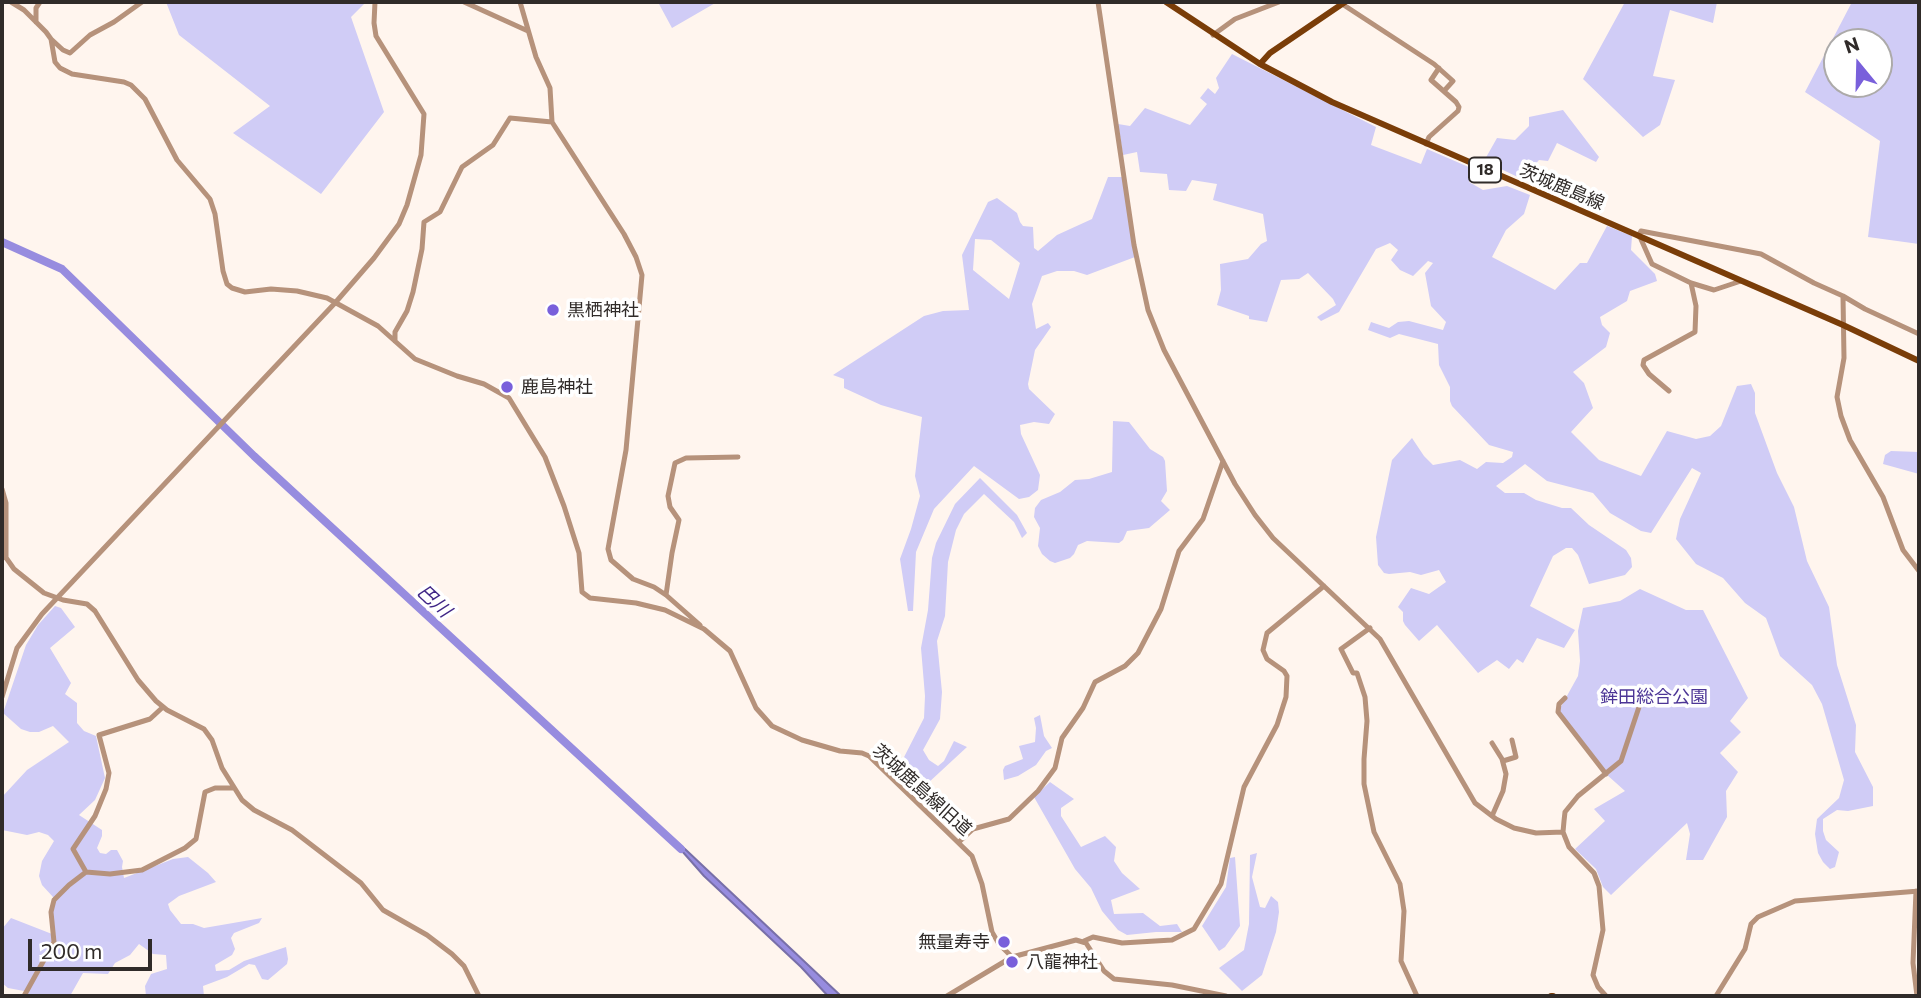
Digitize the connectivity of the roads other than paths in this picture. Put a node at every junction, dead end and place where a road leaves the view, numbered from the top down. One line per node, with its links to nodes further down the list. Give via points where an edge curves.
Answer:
1 (11, 2): 11 (street, 茨城鹿島線旧道)
2 (40, 2): 11 (street)
3 (142, 2): 14 (street, via 70,52)
4 (374, 2): 24 (street, via 376,36 420,105 424,138 399,224)
5 (464, 2): 12 (street)
6 (520, 2): 12 (street)
7 (1098, 2): 31 (street, via 1148,310)
8 (1166, 2): 13 (main road, 茨城鹿島線 / 18)
9 (1279, 2): 13 (street, via 1235,19)
10 (1342, 2): 15 (main road); 16 (street)
11 (36, 22): 14 (street, 茨城鹿島線旧道)
12 (528, 32): 18 (street, via 550,88)
13 (1213, 35): 15 (main road, 茨城鹿島線 / 18)
14 (51, 39): 24 (street, 茨城鹿島線旧道, via 57,66 66,72 124,82 145,99 177,160 210,199 227,284 245,292 310,293)
15 (1260, 64): 19 (main road, 茨城鹿島線 / 18, via 1332,103)
16 (1439, 68): 17 (street, via 1453,82); 17 (street, via 1430,78)
17 (1444, 91): 19 (street, via 1459,110)
18 (552, 122): 27 (street, via 510,118 493,145 462,167 440,212 424,222 411,300); 36 (street, via 624,234 642,275 626,450 608,549 611,560 633,579)
19 (1426, 144): 20 (main road, 茨城鹿島線 / 18)
20 (1639, 236): 21 (main road, 茨城鹿島線 / 18); 22 (street, via 1652,264); 23 (street, via 1641,231 1753,251)
21 (1741, 281): 22 (street, via 1714,290); 25 (main road, 茨城鹿島線 / 18)
22 (1691, 283): 29 (street, via 1695,331 1644,360 1649,374)
23 (1843, 296): 25 (street); 26 (street)
24 (335, 303): 27 (street, 茨城鹿島線旧道, via 367,319); 37 (street)
25 (1843, 325): 28 (main road, 茨城鹿島線 / 18); 34 (street, via 1844,358 1837,397 1844,426 1883,497 1905,555)
26 (1919, 334)
27 (395, 341): 39 (street, 茨城鹿島線旧道, via 415,359 484,384 514,404 545,457 564,506 581,562 580,588 585,596 665,610)
28 (1919, 360)
29 (1669, 391)
30 (738, 457): 36 (street, via 686,458 675,463 668,496 680,520)
31 (1223, 461): 35 (street, via 1263,527); 51 (street, via 1203,519 1179,551 1161,609 1138,653 1125,666 1096,681 1062,738 1055,768 1038,791 1009,818 973,829)
32 (2, 489): 33 (street, via 6,503)
33 (3, 557): 37 (street, via 39,589)
34 (1919, 571)
35 (1324, 586): 38 (street); 54 (street, via 1267,633 1263,650 1287,676 1286,696 1277,725 1244,788 1221,884 1194,929 1172,940 1122,943 1093,937)
36 (666, 595): 39 (street)
37 (58, 598): 40 (street, via 17,648); 42 (street, via 87,604 95,611 138,680)
38 (1370, 628): 49 (street, via 1468,792); 60 (street, via 1341,649 1364,693 1363,769 1368,805 1377,839 1400,884 1404,907 1401,961)
39 (704, 629): 51 (street, 茨城鹿島線旧道, via 730,651 756,708 772,726 802,740 866,754)
40 (2, 697)
41 (1565, 698): 47 (street, via 1558,712)
42 (163, 707): 48 (street, via 204,729); 52 (street, via 150,719 99,735 109,773 106,789 73,849)
43 (1639, 708): 47 (street, via 1622,761)
44 (1512, 740): 46 (street, via 1516,757)
45 (1492, 743): 46 (street)
46 (1503, 761): 49 (street, via 1506,781)
47 (1606, 774): 50 (street, via 1565,812)
48 (233, 788): 52 (street, via 205,792 196,839 185,848 142,870); 57 (street, via 254,810 284,825 339,865 383,910 452,954 464,966)
49 (1492, 816): 50 (street, via 1521,830)
50 (1563, 832): 61 (street, via 1569,847 1600,886 1603,930 1593,975)
51 (959, 842): 55 (street, 茨城鹿島線旧道, via 978,871 994,937)
52 (86, 872): 56 (street, via 54,900 54,942)
53 (1918, 891): 62 (street, via 1795,901 1758,917); 63 (street, via 1913,963)
54 (1084, 941): 55 (street); 59 (street, via 1114,979)
55 (1012, 957): 58 (street)
56 (24, 996)
57 (479, 996)
58 (947, 996)
59 (1226, 996)
60 (1417, 996)
61 (1606, 996)
62 (1716, 996)
63 (1917, 996)

